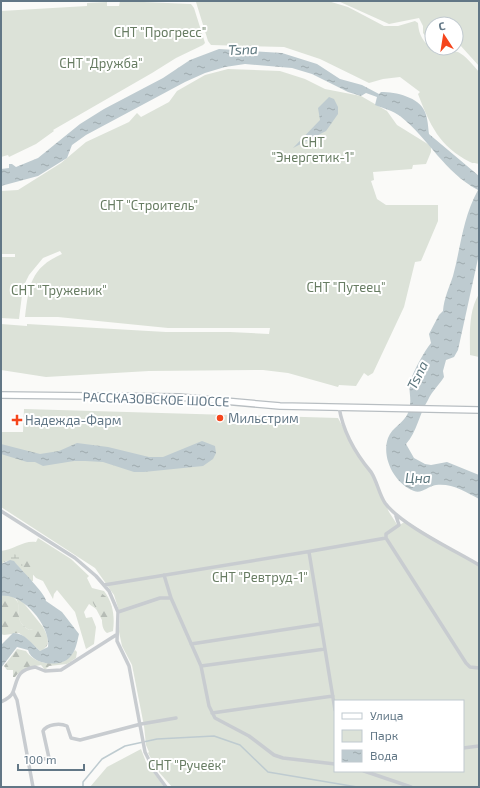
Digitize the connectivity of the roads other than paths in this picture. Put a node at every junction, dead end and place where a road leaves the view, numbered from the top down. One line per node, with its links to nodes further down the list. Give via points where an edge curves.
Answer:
1 (1, 395): 2 (main road, РАССКАЗОВСКОЕ ШОССЕ, via 179,398 280,406)
2 (338, 407): 3 (main road, РАССКАЗОВСКОЕ ШОССЕ); 5 (street, via 343,427 355,450 372,474 384,502)
3 (479, 410)
4 (1, 511): 10 (street, via 72,556)
5 (396, 516): 6 (street, via 399,525 386,534); 8 (street)
6 (386, 538): 7 (street); 18 (street, via 466,664)
7 (309, 552): 9 (street); 13 (street)
8 (479, 565)
9 (164, 575): 10 (street); 11 (street)
10 (104, 585): 12 (street, via 112,596)
11 (171, 598): 12 (street, via 160,598); 15 (street)
12 (118, 612): 14 (street)
13 (321, 624): 15 (street); 16 (street)
14 (116, 635): 19 (street, via 61,670 46,671 35,667 23,672 17,678); 25 (street, via 119,647 130,666)
15 (191, 644): 17 (street)
16 (325, 649): 17 (street); 20 (street)
17 (201, 666): 23 (street)
18 (479, 668)
19 (13, 692): 21 (street); 28 (street, via 17,700)
20 (333, 696): 22 (street); 23 (street)
21 (1, 702)
22 (334, 703)
23 (212, 713): 29 (street, via 221,723 249,736 274,755)
24 (176, 718): 25 (street)
25 (140, 724): 28 (street, via 80,740 73,739 67,726 62,724 46,728 44,735 49,758); 31 (street, via 145,752)
26 (479, 746): 27 (street)
27 (464, 748)
28 (28, 762): 32 (street)
29 (334, 764)
30 (367, 772): 35 (street)
31 (162, 781): 33 (street); 34 (street)
32 (34, 787)
33 (163, 787)
34 (166, 787)
35 (411, 787)

